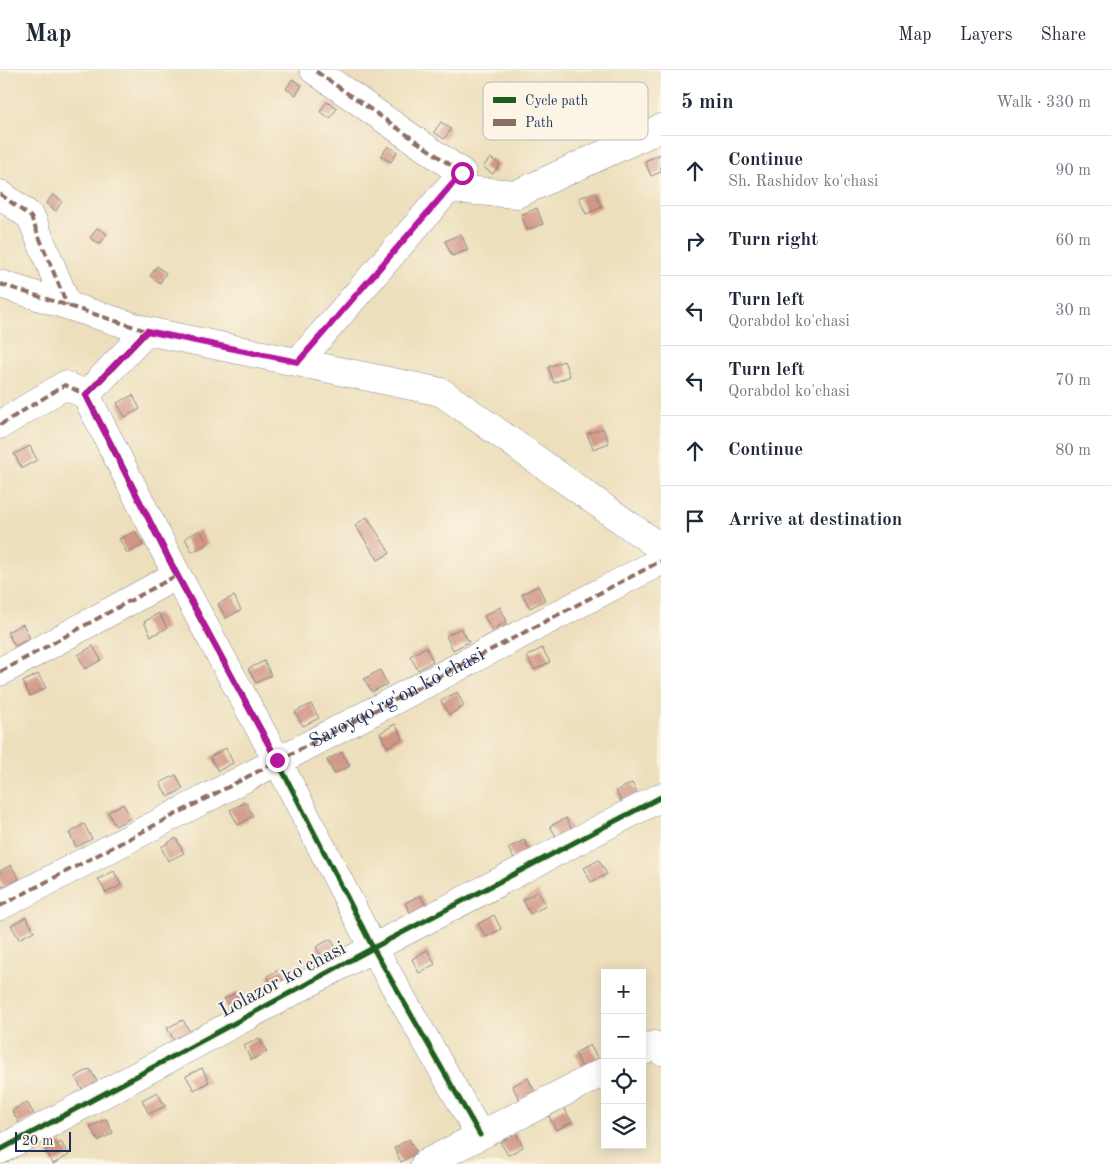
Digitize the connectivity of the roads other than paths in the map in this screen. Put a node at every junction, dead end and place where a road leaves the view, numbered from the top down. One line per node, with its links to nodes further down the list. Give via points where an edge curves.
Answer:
1 (314, 70): 5 (street, via 462,173)
2 (661, 128): 3 (street)
3 (648, 134)
4 (635, 140): 5 (street, via 517,194)
5 (450, 189): 10 (street)
6 (0, 194): 8 (street, via 31,217)
7 (0, 284): 8 (street)
8 (67, 306): 9 (street)
9 (147, 331): 10 (street); 11 (street)
10 (298, 362): 13 (street, via 441,392)
11 (86, 395): 12 (street, via 65,385); 15 (street)
12 (0, 425)
13 (661, 548)
14 (661, 561): 17 (street, Saroyqo'rg'on ko'chasi)
15 (177, 575): 16 (street); 17 (street)
16 (0, 672)
17 (277, 760): 19 (street, Saroyqo'rg'on ko'chasi); 20 (street)
18 (661, 797): 20 (street, Lolazor ko'chasi)
19 (0, 906)
20 (373, 948): 24 (street); 25 (street, Lolazor ko'chasi)
21 (646, 1050): 22 (street, via 654,1045)
22 (661, 1051)
23 (601, 1073): 24 (street)
24 (480, 1135): 26 (street)
25 (0, 1150)
26 (425, 1164)

